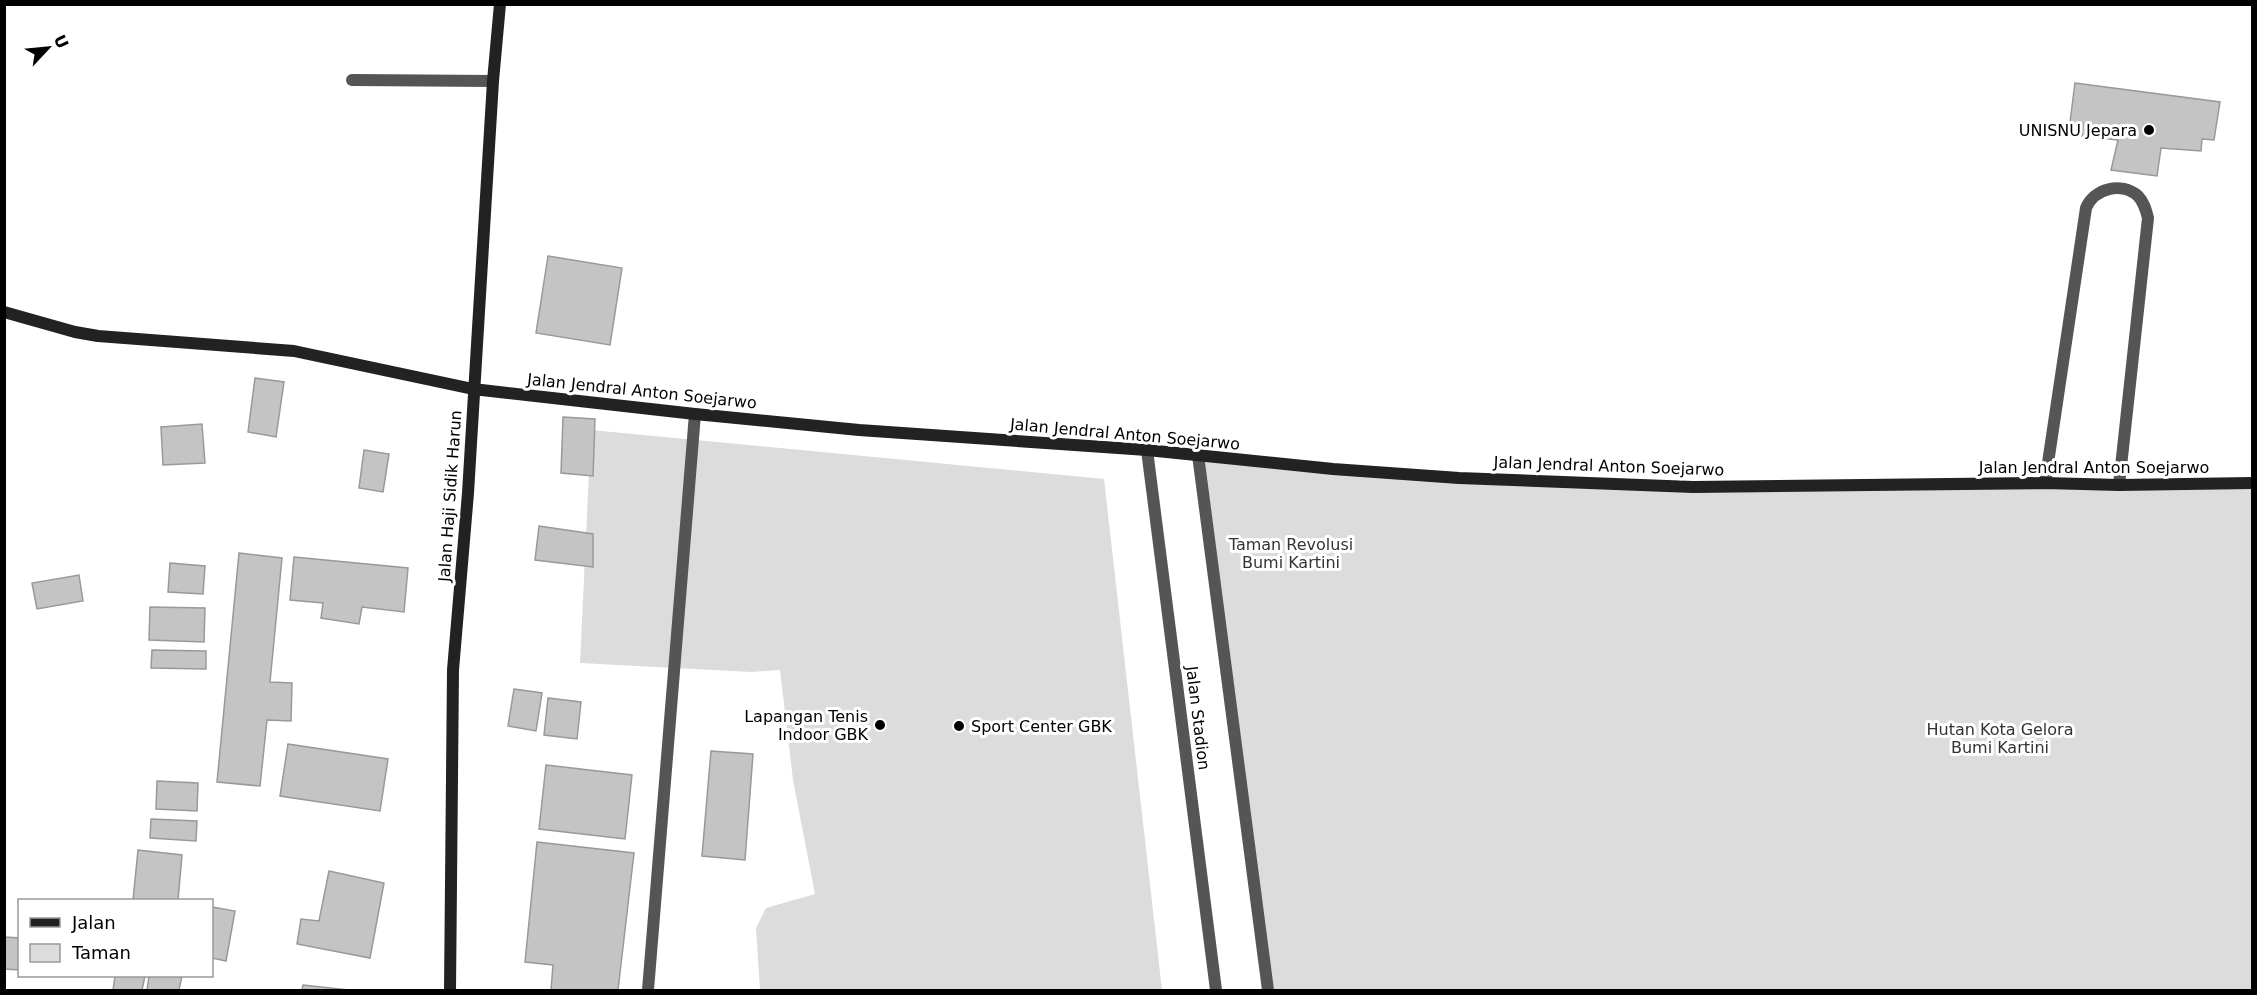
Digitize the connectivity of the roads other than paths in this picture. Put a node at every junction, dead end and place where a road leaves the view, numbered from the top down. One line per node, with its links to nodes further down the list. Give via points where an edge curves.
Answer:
1 (500, 4): 3 (street, Jalan Haji Sidik Harun)
2 (352, 80): 3 (street)
3 (493, 81): 5 (street, Jalan Haji Sidik Harun)
4 (4, 312): 5 (street, Jalan Jendral Anton Soejarwo, via 98,336 294,351)
5 (473, 390): 6 (street, Jalan Jendral Anton Soejarwo); 12 (street, Jalan Haji Sidik Harun, via 453,670)
6 (695, 414): 7 (street, Jalan Jendral Anton Soejarwo); 13 (street)
7 (1147, 450): 8 (street, Jalan Jendral Anton Soejarwo); 14 (street, Jalan Stadion)
8 (1198, 455): 9 (street, Jalan Jendral Anton Soejarwo, via 1459,478 1692,487); 15 (street, Jalan Stadion)
9 (2045, 483): 11 (street, Jalan Jendral Anton Soejarwo); 11 (street, via 2086,208 2098,192 2115,189 2137,196 2148,218)
10 (2253, 483): 11 (street, Jalan Jendral Anton Soejarwo)
11 (2119, 485)
12 (450, 990)
13 (648, 990)
14 (1216, 990)
15 (1268, 990)

